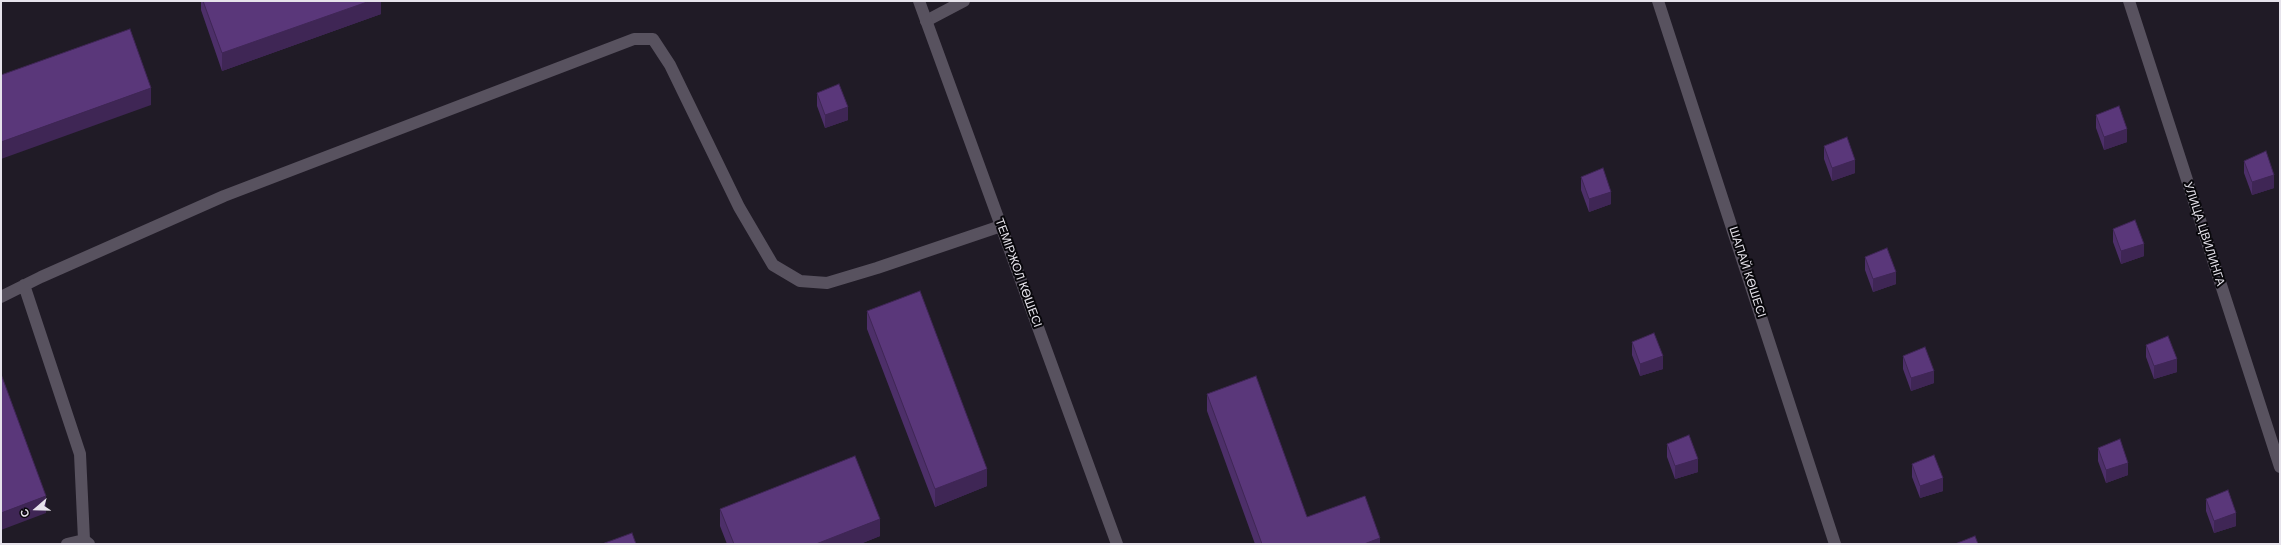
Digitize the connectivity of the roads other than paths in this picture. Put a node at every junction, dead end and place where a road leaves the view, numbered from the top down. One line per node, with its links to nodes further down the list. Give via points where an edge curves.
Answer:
1 (919, 1): 5 (street, ТЕМІРЖОЛ КӨШЕСІ)
2 (964, 1): 5 (street)
3 (1658, 1): 13 (street, ШАПАЙ КӨШЕСІ)
4 (2129, 1): 9 (street, УЛИЦА ЦВИЛИНГА)
5 (926, 21): 6 (street, ТЕМІРЖОЛ КӨШЕСІ)
6 (1000, 226): 7 (street, via 828,283 800,281 773,265 739,207 670,65 653,39 634,39 224,196); 12 (street, ТЕМІРЖОЛ КӨШЕСІ)
7 (24, 285): 8 (street); 10 (street, via 80,454)
8 (1, 297)
9 (2280, 467)
10 (87, 542): 11 (street)
11 (67, 544)
12 (1117, 544)
13 (1835, 544)

